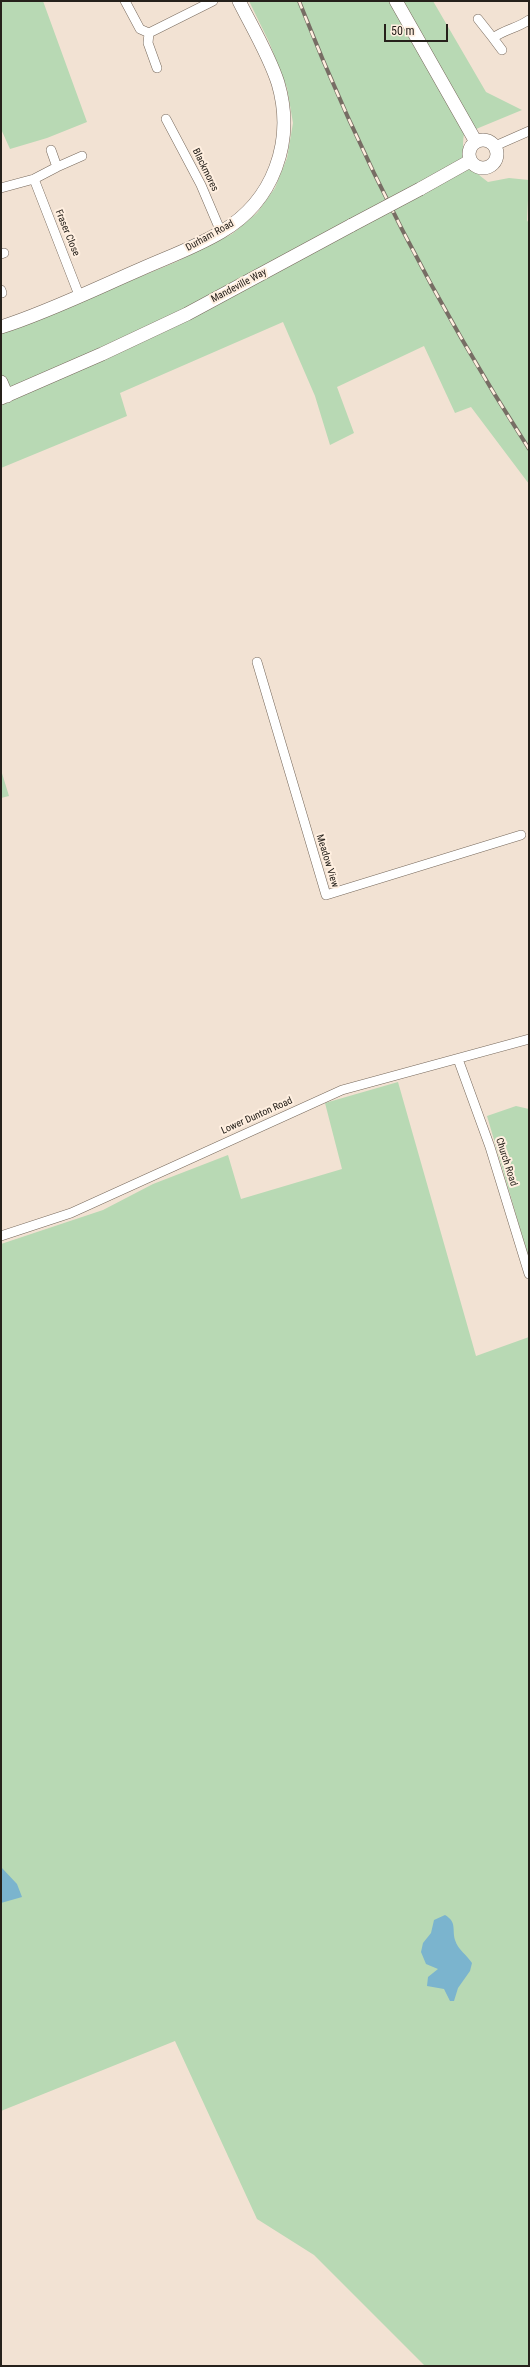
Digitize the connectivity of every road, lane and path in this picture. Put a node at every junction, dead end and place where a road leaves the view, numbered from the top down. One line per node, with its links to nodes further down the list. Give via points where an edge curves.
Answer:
1 (125, 1): 7 (street, via 140,29)
2 (213, 1): 7 (street)
3 (239, 1): 21 (main road, Durham Road, via 278,82 285,125 282,152 272,179 251,209)
4 (396, 1): 13 (main road)
5 (478, 19): 8 (street)
6 (529, 20): 8 (street, via 519,28 500,33)
7 (149, 33): 10 (street, via 148,43)
8 (493, 38): 9 (street)
9 (502, 50)
10 (157, 68)
11 (166, 119): 21 (street, Blackmores, via 201,185)
12 (529, 131): 14 (street)
13 (476, 142): 14 (main road, via 488,140); 17 (main road, via 469,153)
14 (495, 146): 17 (main road, via 497,159 492,166 487,169 479,168)
15 (51, 150): 18 (street)
16 (82, 156): 18 (street)
17 (470, 161): 25 (main road, Mandeville Way, bridge, via 187,314)
18 (57, 167): 19 (street)
19 (34, 179): 20 (street); 22 (street, Fraser Close)
20 (1, 188)
21 (221, 232): 22 (main road, Durham Road, via 199,244)
22 (79, 295): 23 (main road, Durham Road)
23 (1, 327)
24 (1, 382): 25 (main road)
25 (4, 397)
26 (257, 662): 27 (street, Meadow View, via 326,895)
27 (521, 835)
28 (529, 1039): 29 (street, Lower Dunton Road)
29 (458, 1059): 30 (street, Lower Dunton Road, via 342,1090 71,1214); 31 (street, Church Road, via 490,1147)
30 (1, 1236)
31 (529, 1274)

